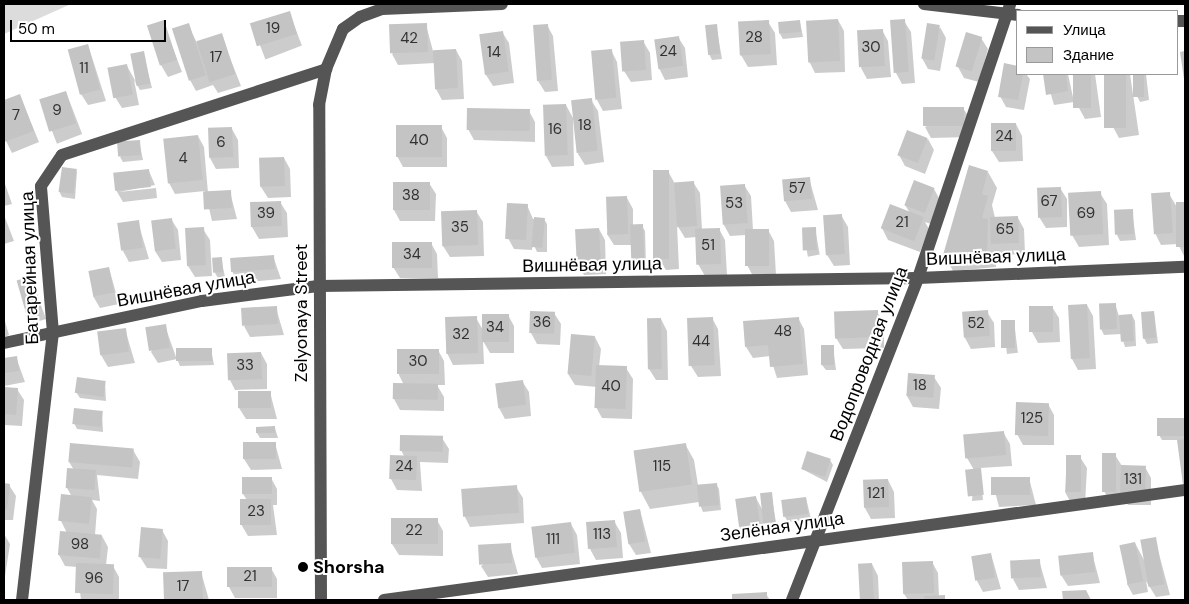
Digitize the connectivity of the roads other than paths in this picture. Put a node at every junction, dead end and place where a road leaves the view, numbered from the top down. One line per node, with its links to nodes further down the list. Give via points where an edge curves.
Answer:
1 (502, 4): 4 (street, Zelyonaya Street, via 382,9 343,29)
2 (924, 4): 3 (street)
3 (1012, 11): 6 (street, Водопроводная улица)
4 (326, 69): 7 (street, Zelyonaya Street, via 319,105); 8 (street, Батарейная улица, via 62,155 41,186)
5 (1185, 267): 6 (street, Вишнёвая улица)
6 (918, 278): 7 (street, Вишнёвая улица); 11 (street, Водопроводная улица)
7 (318, 286): 8 (street, Вишнёвая улица, via 202,302); 13 (street, Zelyonaya Street)
8 (53, 332): 9 (street, Вишнёвая улица); 12 (street, Батарейная улица)
9 (4, 343)
10 (1185, 490): 11 (street, Зелёная улица)
11 (816, 540): 14 (street, Зелёная улица); 15 (street, Водопроводная улица)
12 (22, 600)
13 (321, 600)
14 (384, 600)
15 (792, 600)

